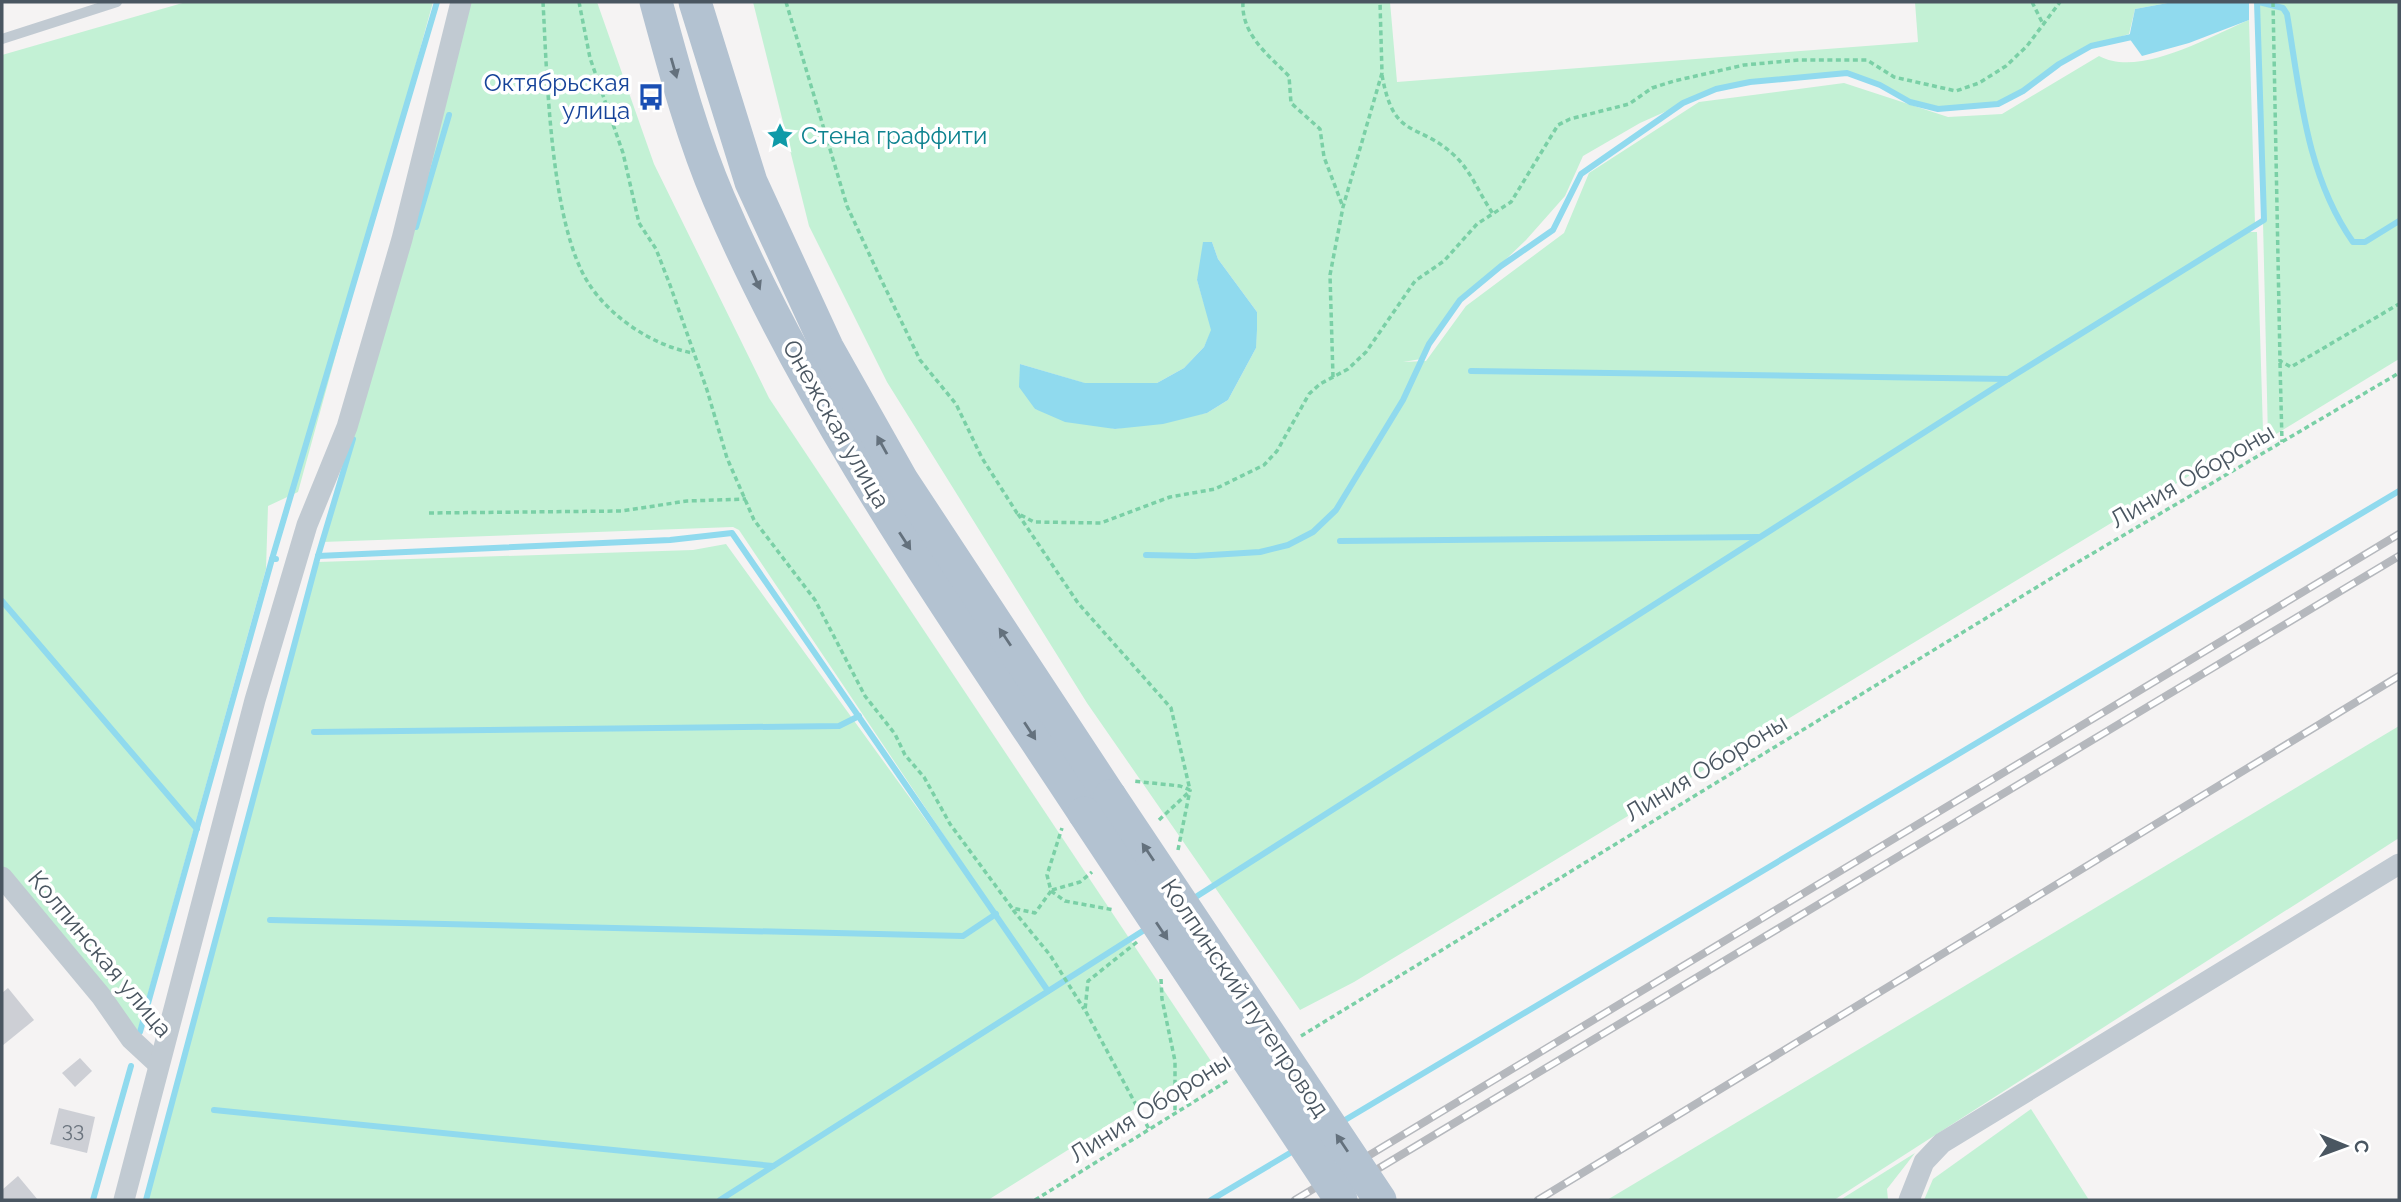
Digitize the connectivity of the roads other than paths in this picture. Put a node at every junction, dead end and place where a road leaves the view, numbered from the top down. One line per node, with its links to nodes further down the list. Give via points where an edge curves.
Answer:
1 (117, 2): 5 (lane)
2 (461, 2): 9 (street, via 402,239 347,427 307,525 255,699)
3 (656, 2): 6 (main road, Онежская улица, one-way to 6, via 718,196 761,290 875,495)
4 (695, 2): 6 (main road, Онежская улица, one-way to 4, via 902,480 827,346 751,182)
5 (2, 39)
6 (1098, 804): 11 (main road, Колпинский путепровод, one-way to 11, bridge); 12 (main road, Колпинский путепровод, one-way to 6, bridge)
7 (2399, 864): 13 (street, via 1942,1143 1924,1162)
8 (2, 877): 9 (street, Колпинская улица, via 102,996 131,1039)
9 (158, 1064): 10 (street)
10 (124, 1200)
11 (1341, 1200)
12 (1380, 1200)
13 (1909, 1200)

